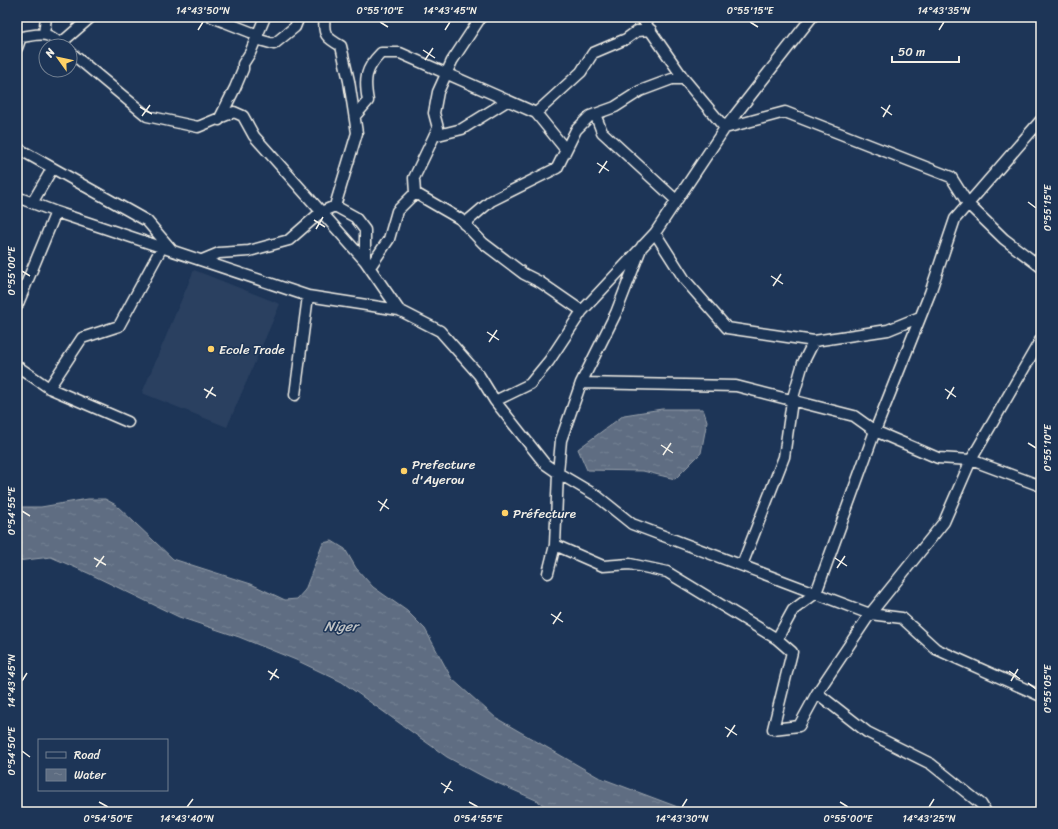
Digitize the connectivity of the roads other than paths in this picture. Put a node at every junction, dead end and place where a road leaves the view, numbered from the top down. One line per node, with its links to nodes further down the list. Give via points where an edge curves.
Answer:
1 (46, 17): 11 (street)
2 (91, 17): 15 (street)
3 (212, 17): 13 (street)
4 (264, 17): 13 (street)
5 (298, 17): 13 (street, via 294,27 274,44)
6 (325, 17): 23 (street, via 326,34 329,39 341,46)
7 (481, 17): 18 (street)
8 (641, 17): 10 (street)
9 (812, 17): 26 (street)
10 (651, 30): 19 (street); 21 (street, via 637,31 626,39 593,53 581,72)
11 (44, 34): 12 (street); 14 (street)
12 (19, 37): 16 (street)
13 (257, 37): 24 (street, via 243,64 236,88)
14 (54, 38)
15 (68, 38)
16 (17, 48)
17 (78, 59): 24 (street, via 147,116 198,127)
18 (446, 74): 20 (street); 23 (street, via 400,53 381,53 370,64 365,83 368,101); 27 (street, via 438,92 434,113 438,128)
19 (684, 79): 22 (street, via 672,79 640,91 615,107); 26 (street)
20 (507, 101): 21 (street); 27 (street, via 462,129)
21 (536, 113): 29 (street)
22 (595, 114): 29 (street, via 576,130); 33 (street, via 602,132)
23 (354, 116): 36 (street, via 357,133)
24 (219, 120): 38 (street, via 234,112 243,116 254,136)
25 (1041, 120): 35 (street)
26 (725, 128): 33 (street); 35 (street, via 785,112 951,177)
27 (434, 136): 31 (street, via 414,178)
28 (17, 148): 30 (street)
29 (566, 150): 39 (street, via 557,168 491,202)
30 (52, 169): 34 (street); 42 (street, via 147,221)
31 (416, 193): 39 (street); 44 (street, via 397,211 389,239)
32 (17, 197): 34 (street)
33 (676, 200): 40 (street)
34 (32, 202): 37 (street)
35 (968, 204): 45 (street, via 1004,240); 50 (street, via 955,219)
36 (335, 206): 38 (street); 44 (street, via 355,217 365,230)
37 (56, 212): 42 (street); 47 (street)
38 (321, 212): 43 (street, via 289,240 248,251 219,253); 44 (street)
39 (464, 224): 49 (street, via 483,243 524,274 540,282)
40 (655, 233): 41 (street); 52 (street, via 685,280 727,328)
41 (642, 246): 49 (street); 54 (street, via 616,313)
42 (166, 248): 43 (street); 55 (street, via 119,326 82,338)
43 (202, 260): 46 (street)
44 (368, 264): 48 (street)
45 (1041, 267)
46 (308, 296): 48 (street); 56 (street)
47 (17, 306)
48 (399, 310): 57 (street, via 440,331 479,375)
49 (582, 312): 57 (street, via 530,384)
50 (920, 317): 52 (street, via 888,330); 60 (street)
51 (1041, 339): 61 (street)
52 (814, 341): 58 (street, via 803,363)
53 (17, 366): 55 (street)
54 (581, 383): 58 (street, via 736,386); 62 (street, via 561,440)
55 (49, 388): 59 (street)
56 (295, 395)
57 (495, 400): 62 (street, via 545,464)
58 (792, 401): 60 (street, via 854,416); 65 (street, via 784,458)
59 (128, 422)
60 (875, 431): 61 (street, via 938,458); 67 (street)
61 (971, 460): 63 (street); 68 (street, via 944,522)
62 (558, 473): 64 (street); 65 (street, via 597,496 632,524)
63 (1041, 486)
64 (555, 545): 66 (street); 69 (street, via 603,566 630,564 667,572)
65 (742, 565): 67 (street)
66 (548, 573)
67 (816, 593): 68 (street); 69 (street, via 793,610)
68 (870, 614): 70 (street); 71 (street, via 902,618 936,649)
69 (777, 639): 70 (street, via 792,652 773,729 799,726)
70 (817, 693): 72 (street, via 867,732 931,764 981,804)
71 (1041, 696)
72 (986, 812)

